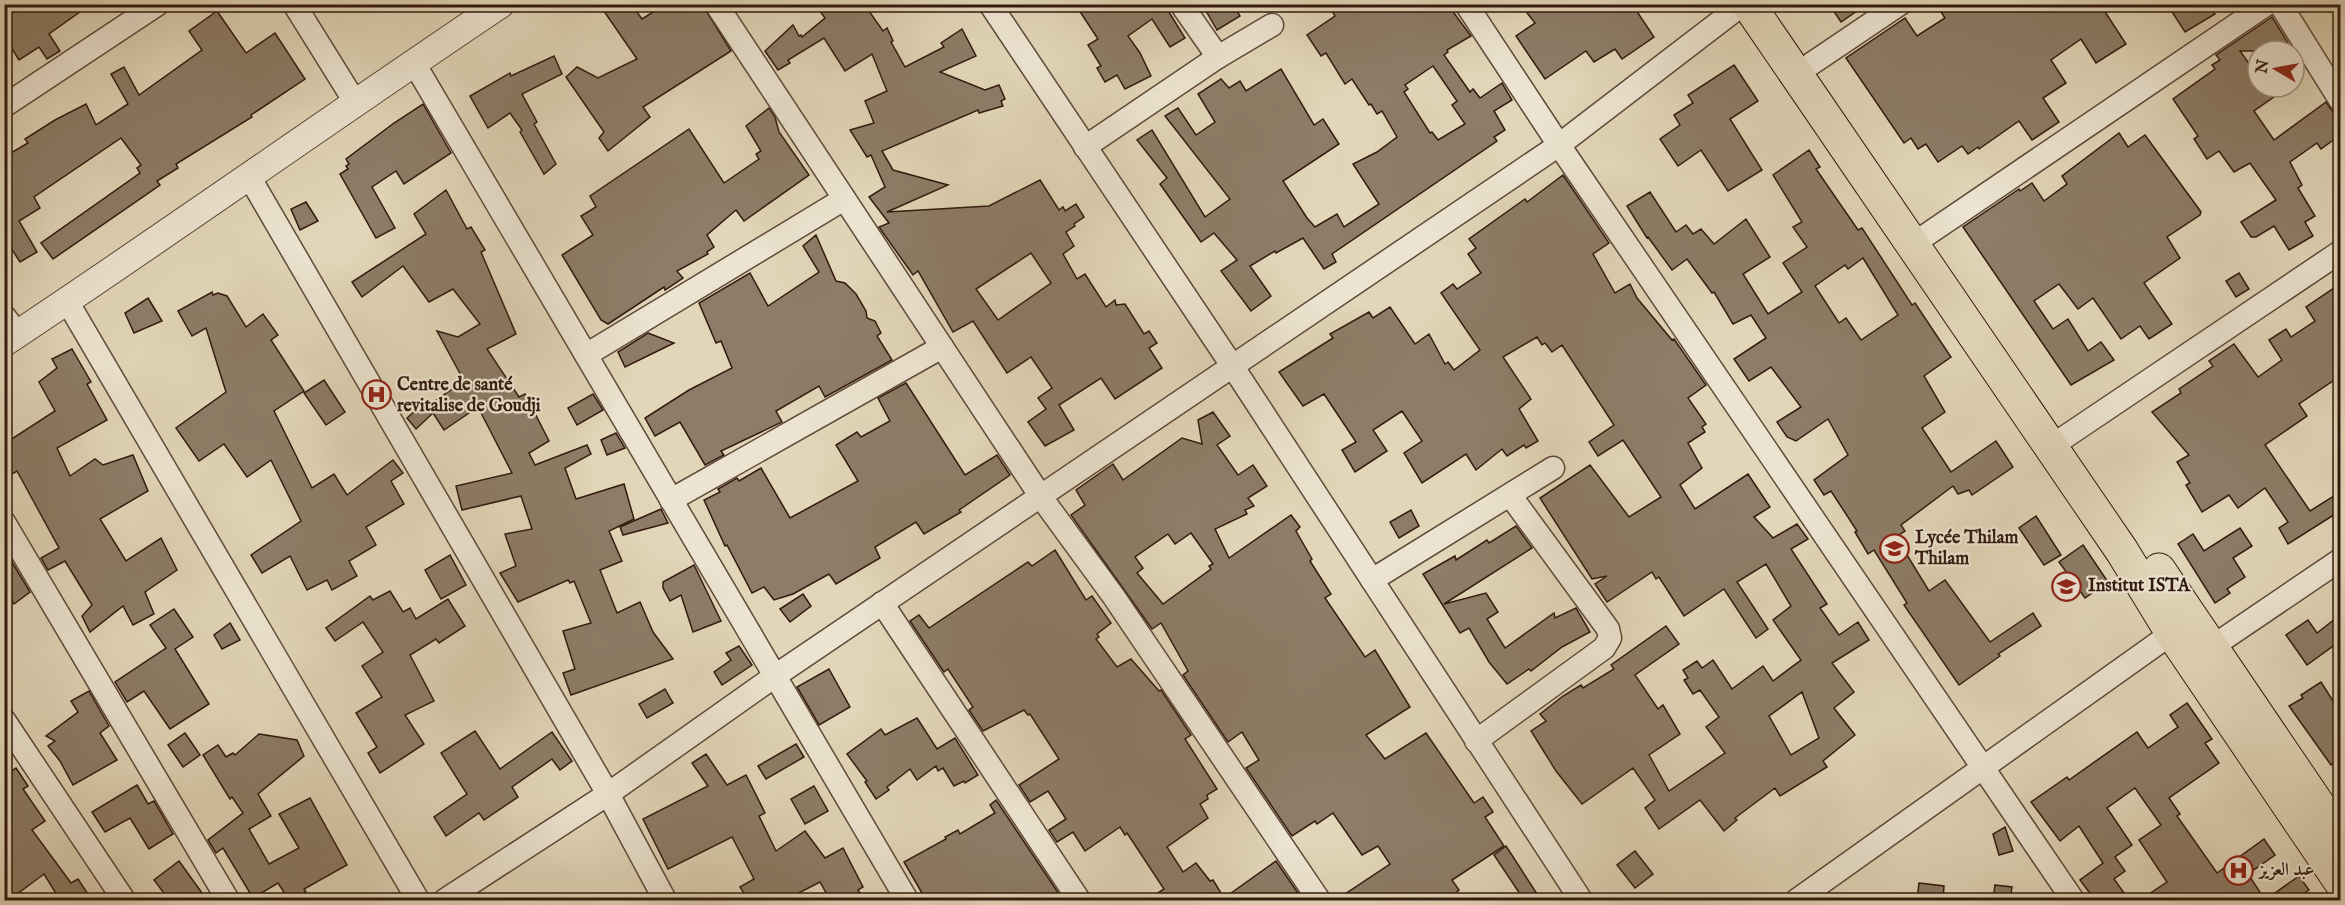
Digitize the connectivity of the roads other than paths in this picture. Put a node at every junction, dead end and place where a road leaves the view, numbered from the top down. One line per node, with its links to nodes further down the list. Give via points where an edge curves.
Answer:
1 (159, 4): 20 (street)
2 (294, 4): 19 (street)
3 (501, 4): 16 (street)
4 (716, 4): 24 (street)
5 (990, 4): 22 (street)
6 (1181, 4): 15 (street)
7 (1466, 4): 21 (street)
8 (1743, 4): 21 (street)
9 (1748, 4): 25 (main road)
10 (1774, 4): 17 (main road)
11 (1900, 4): 17 (street)
12 (2266, 4): 25 (street)
13 (2280, 4): 18 (street)
14 (1272, 25): 15 (street)
15 (1218, 57): 22 (street)
16 (414, 63): 19 (street); 30 (street)
17 (1811, 64): 25 (main road)
18 (2340, 100)
19 (356, 102): 23 (street)
20 (4, 106)
21 (1558, 145): 31 (street); 46 (street)
22 (1085, 147): 31 (street)
23 (250, 178): 27 (street); 47 (street)
24 (844, 199): 29 (street); 30 (street)
25 (1920, 239): 32 (main road)
26 (2340, 252): 32 (street)
27 (67, 301): 28 (street); 53 (street)
28 (9, 331)
29 (942, 348): 35 (street); 36 (street)
30 (586, 355): 36 (street)
31 (1233, 367): 35 (street); 39 (street)
32 (2059, 443): 41 (main road)
33 (1554, 468): 34 (street)
34 (1510, 495): 39 (street); 45 (street, via 1608,629 1610,638 1604,648)
35 (1041, 497): 40 (street); 58 (street, via 1114,597)
36 (671, 500): 43 (street)
37 (4, 522): 52 (street)
38 (2340, 560): 42 (street)
39 (1372, 580): 45 (street)
40 (882, 603): 43 (street); 57 (street)
41 (2182, 626): 42 (main road); 46 (street)
42 (2201, 654): 48 (main road); 49 (main road)
43 (774, 676): 47 (street); 56 (street)
44 (4, 720): 51 (street)
45 (1476, 741): 59 (street)
46 (1983, 767): 50 (street); 60 (street)
47 (608, 794): 54 (street); 55 (street)
48 (2340, 837)
49 (2340, 881)
50 (1804, 898)
51 (124, 900)
52 (228, 900)
53 (418, 900)
54 (445, 900)
55 (665, 900)
56 (907, 900)
57 (1079, 900)
58 (1319, 900)
59 (1581, 900)
60 (2073, 900)

